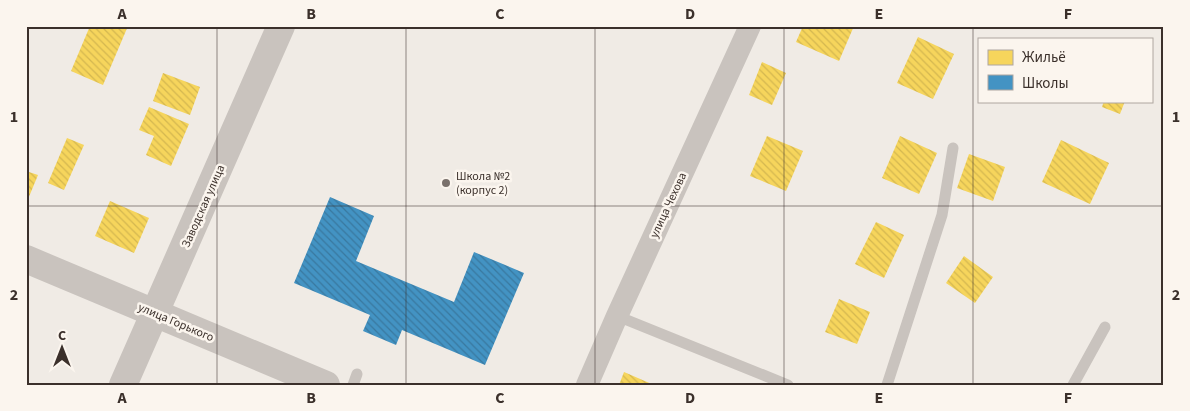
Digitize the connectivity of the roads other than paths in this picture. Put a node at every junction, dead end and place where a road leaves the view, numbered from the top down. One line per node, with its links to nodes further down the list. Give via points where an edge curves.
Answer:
1 (282, 26): 5 (street, Заводская улица)
2 (750, 26): 6 (street, улица Чехова)
3 (953, 148): 12 (lane, via 942,215)
4 (26, 259): 5 (street, улица Горького)
5 (155, 314): 8 (street, Заводская улица); 9 (street, улица Горького)
6 (617, 316): 10 (street, улица Чехова); 11 (lane)
7 (1105, 327): 13 (lane)
8 (123, 385)
9 (326, 385)
10 (587, 385)
11 (788, 385)
12 (887, 385)
13 (1073, 385)

